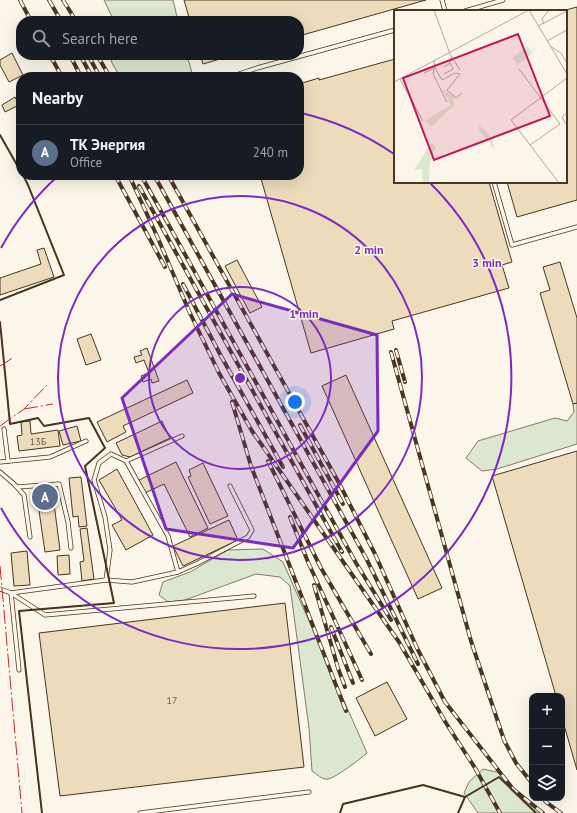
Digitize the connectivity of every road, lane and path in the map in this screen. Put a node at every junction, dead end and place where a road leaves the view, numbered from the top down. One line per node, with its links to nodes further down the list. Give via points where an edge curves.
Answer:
1 (442, 0): 3 (lane)
2 (503, 0): 4 (lane)
3 (445, 10)
4 (468, 10)
5 (394, 30): 6 (lane)
6 (304, 55)
7 (286, 60): 8 (lane)
8 (245, 72)
9 (494, 183): 10 (lane, via 512,245)
10 (577, 227)
11 (4, 430): 14 (lane)
12 (182, 436): 15 (lane)
13 (86, 441): 14 (lane, via 50,456)
14 (8, 461): 16 (lane)
15 (126, 461): 22 (lane, via 168,536); 23 (lane, via 111,454 99,463 94,480 105,517 110,550)
16 (0, 462)
17 (0, 472): 19 (lane)
18 (230, 486): 22 (lane, via 252,530 248,537)
19 (17, 487): 20 (lane, via 24,495); 21 (lane, via 59,484)
20 (30, 537)
21 (71, 548)
22 (178, 572): 23 (lane, via 132,582)
23 (106, 580): 25 (lane)
24 (0, 589): 25 (lane)
25 (11, 593): 26 (lane, via 45,615); 27 (lane)
26 (254, 596)
27 (19, 670)
28 (309, 792): 29 (lane)
29 (140, 813)

